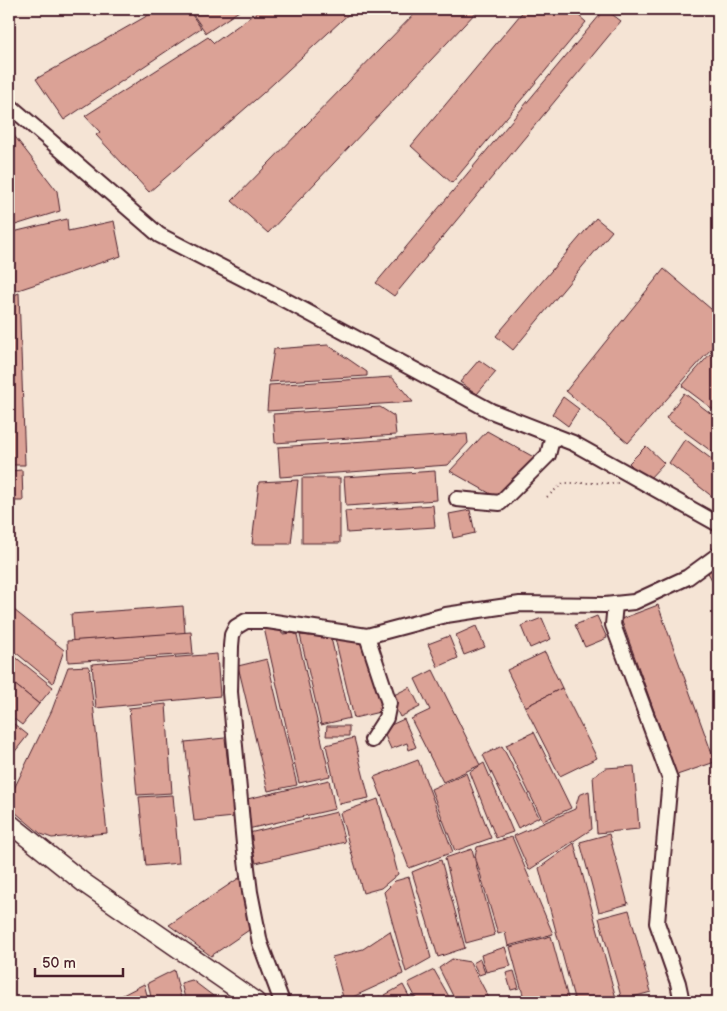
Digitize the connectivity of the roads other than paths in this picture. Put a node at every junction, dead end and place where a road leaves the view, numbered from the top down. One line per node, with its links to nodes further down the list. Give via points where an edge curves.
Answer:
1 (9, 106): 2 (street, via 159,235 491,410)
2 (553, 434): 3 (street, via 548,455 500,503); 4 (street)
3 (457, 499)
4 (718, 524)
5 (718, 555): 6 (street, via 688,577 634,602)
6 (614, 604): 7 (street, via 520,604 446,615); 12 (street, via 612,625 670,780 657,923)
7 (367, 636): 8 (street, via 389,703 386,718); 11 (street, via 268,621 246,621 236,627 232,635 230,692 249,883 260,943)
8 (372, 740)
9 (9, 823): 10 (street, via 84,883)
10 (256, 1002)
11 (282, 1002)
12 (682, 1002)

